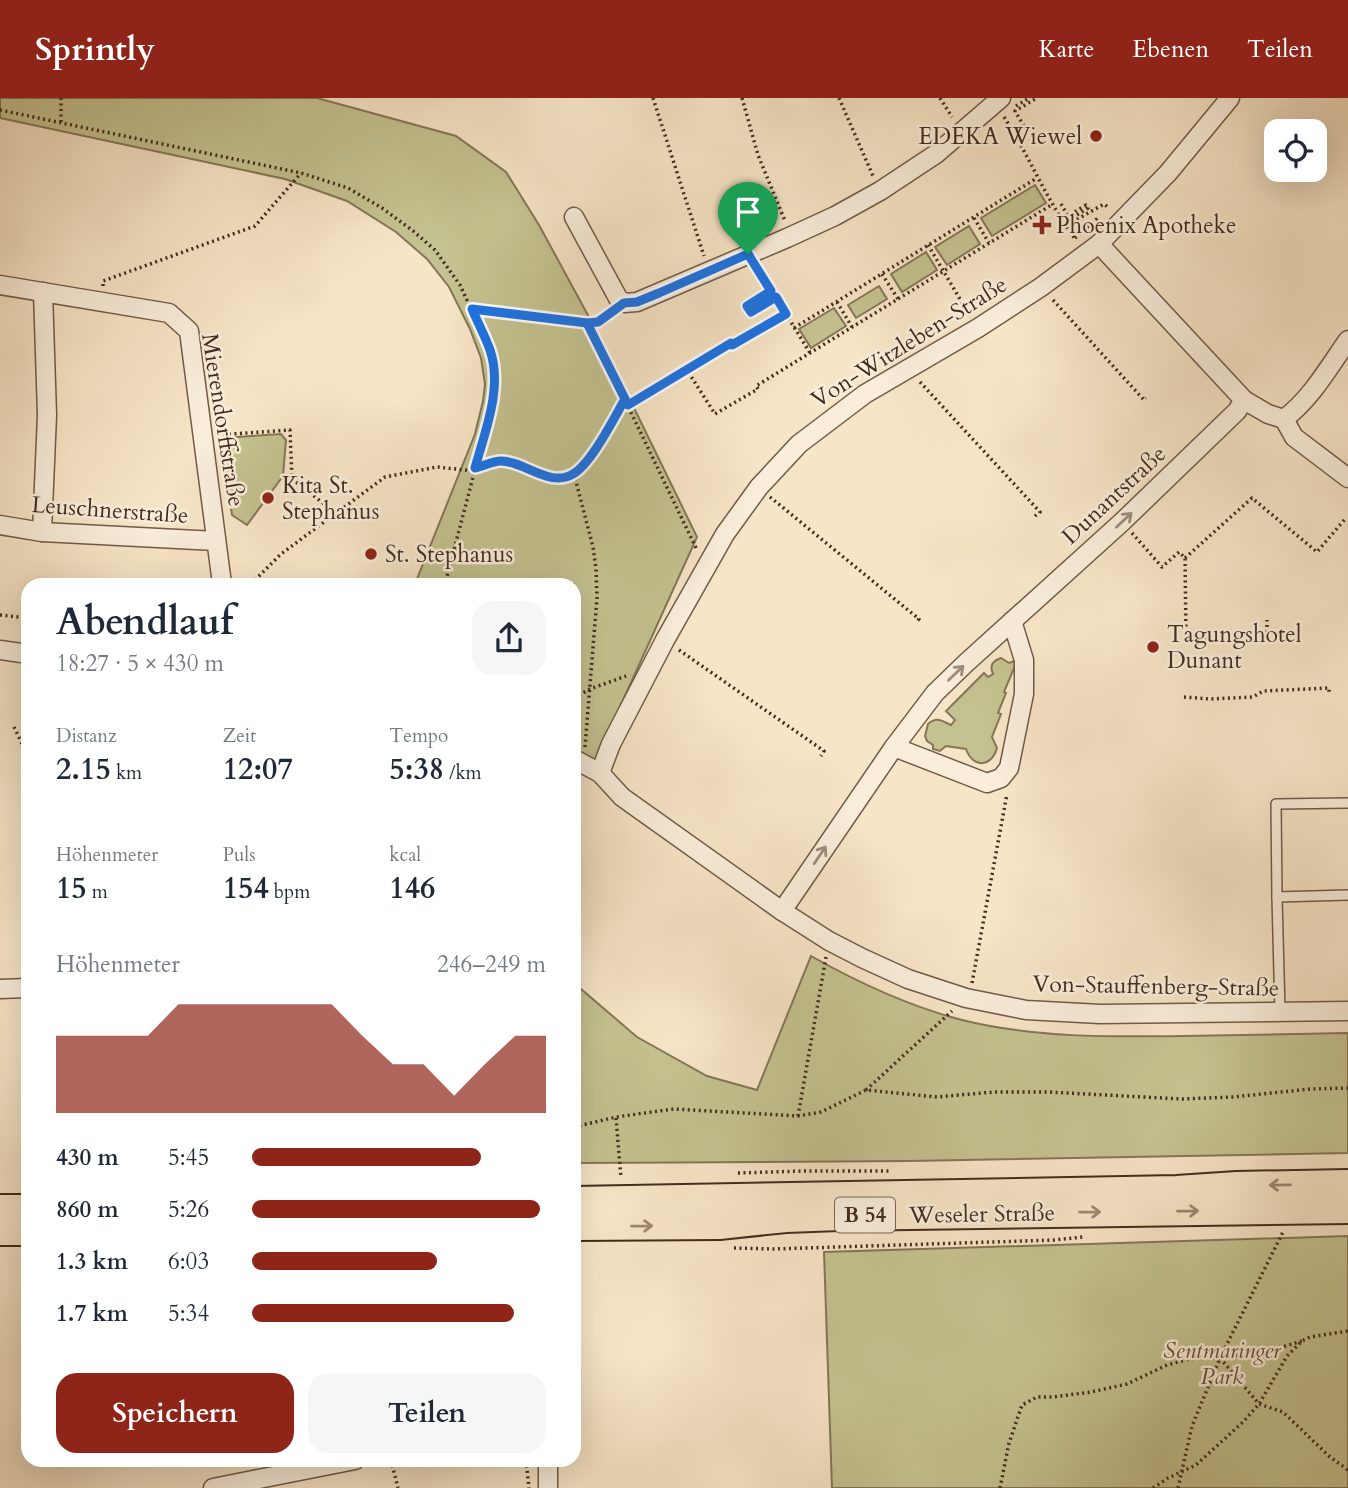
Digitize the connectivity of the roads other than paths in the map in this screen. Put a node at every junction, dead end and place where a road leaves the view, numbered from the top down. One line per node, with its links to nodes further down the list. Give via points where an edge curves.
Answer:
1 (1001, 98): 3 (street, via 936,154 880,191 835,216 637,302 624,303 618,298)
2 (1230, 98): 4 (street, Von-Witzleben-Straße, via 1168,173)
3 (574, 217)
4 (1099, 244): 8 (street); 20 (street, Von-Witzleben-Straße, via 978,328 865,394 799,444 759,487 725,534 665,640)
5 (0, 285): 6 (street, Mierendorffstraße)
6 (43, 292): 12 (street, via 47,415); 13 (street, Mierendorffstraße, via 169,313 189,331)
7 (1348, 340): 9 (street, via 1308,397)
8 (1244, 400): 9 (street); 15 (street, Dunantstraße, one-way to 8, via 1122,522)
9 (1284, 419): 10 (street, via 1294,437)
10 (1348, 478)
11 (0, 525): 12 (street, Leuschnerstraße)
12 (42, 532): 13 (street, Leuschnerstraße)
13 (216, 541): 14 (street, Mierendorffstraße)
14 (221, 578)
15 (1012, 621): 18 (street, Dunantstraße, one-way to 15, via 935,693); 18 (street, via 1024,660 1024,694 1009,768 1001,778 987,783)
16 (0, 650): 17 (street)
17 (21, 653)
18 (894, 747): 24 (street, Dunantstraße, one-way to 18)
19 (581, 762): 20 (street, Von-Stauffenberg-Straße)
20 (600, 773): 24 (street, Von-Stauffenberg-Straße, via 622,797)
21 (1348, 803): 23 (lane, via 1276,804)
22 (1348, 895): 23 (lane)
23 (1277, 897): 28 (lane)
24 (782, 911): 28 (street, Von-Stauffenberg-Straße, via 862,958 966,998 1026,1010 1100,1014)
25 (21, 988): 26 (street)
26 (0, 989)
27 (1348, 1011): 28 (street, Von-Stauffenberg-Straße)
28 (1280, 1012)
29 (1348, 1184): 30 (main road, Weseler Straße / B 54, one-way to 30)
30 (581, 1201)
31 (0, 1209): 32 (main road)
32 (21, 1209)
33 (1348, 1209): 34 (main road, Weseler Straße / B 54, one-way to 33, via 839,1216)
34 (581, 1226)
35 (0, 1231): 36 (main road)
36 (21, 1231)
37 (320, 1467): 39 (street)
38 (548, 1467): 40 (street)
39 (213, 1488)
40 (548, 1488)

